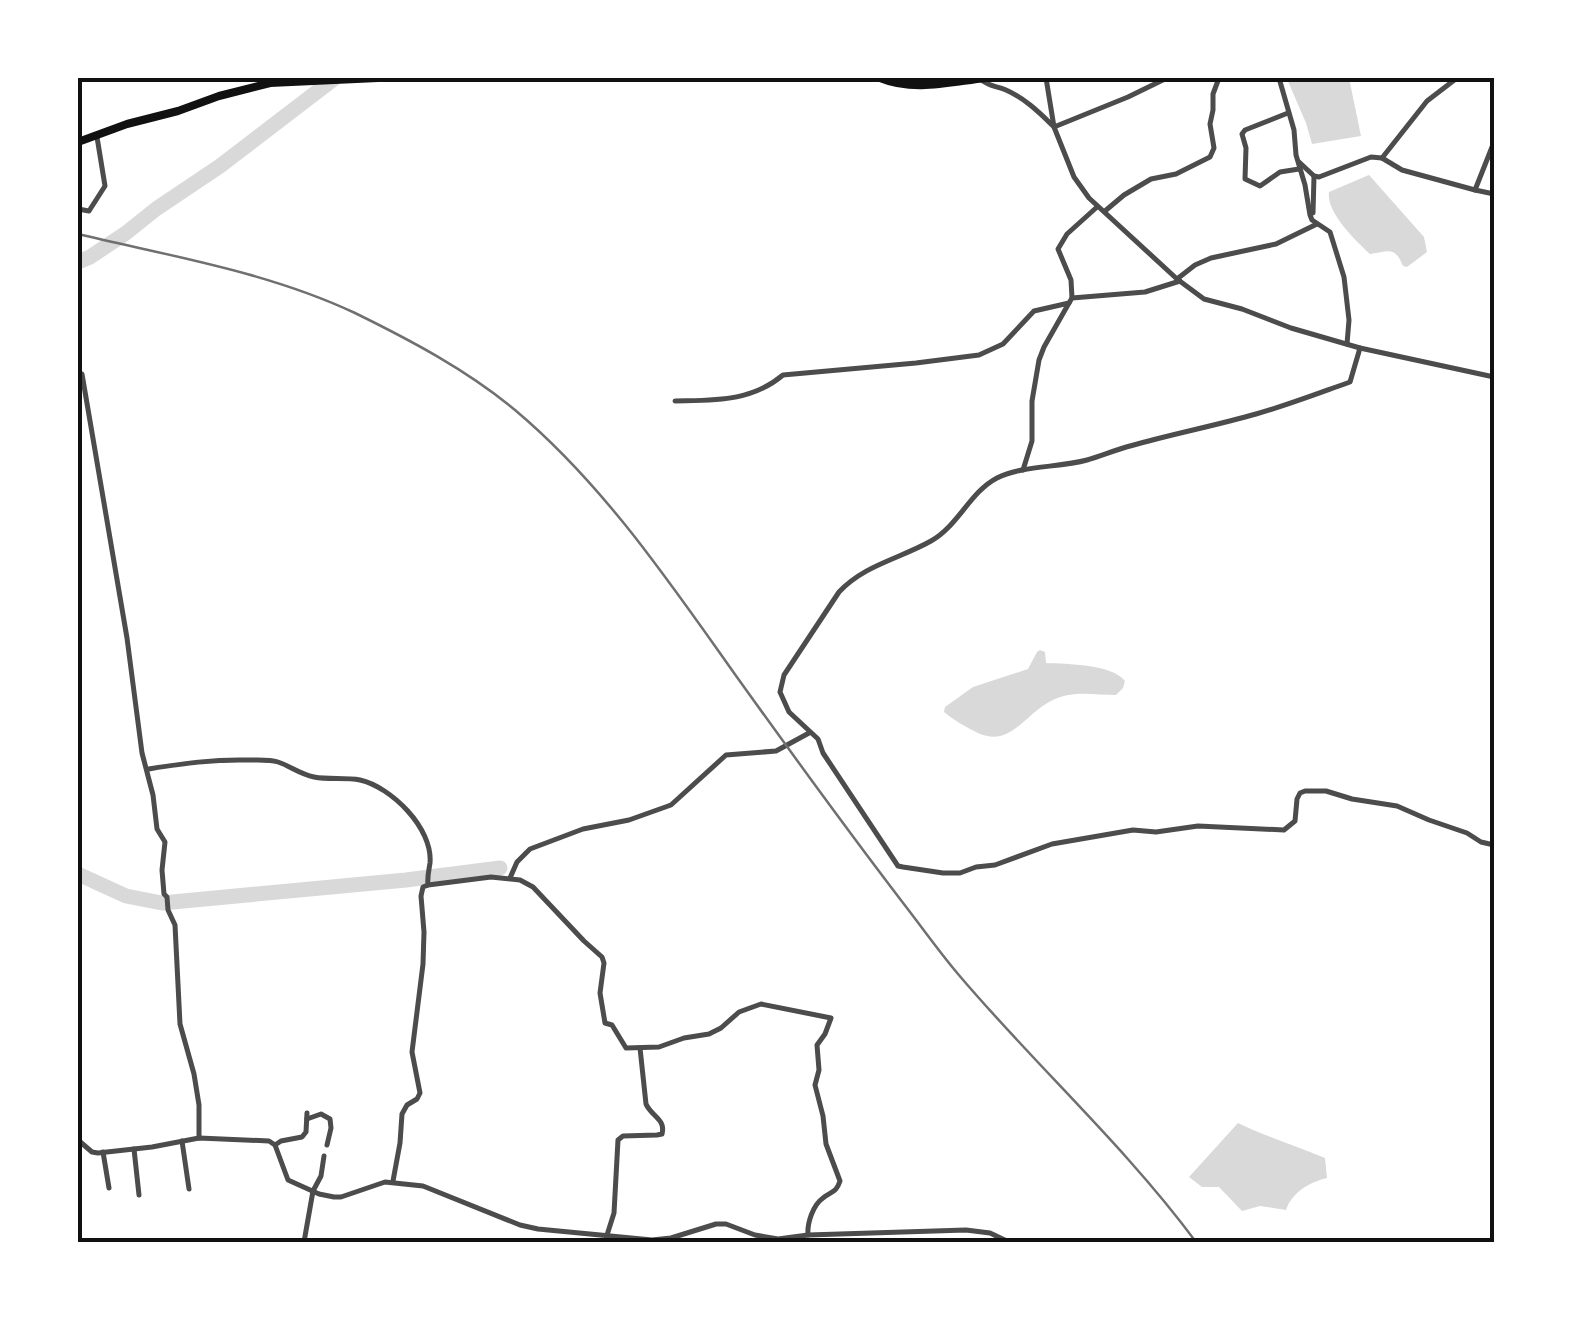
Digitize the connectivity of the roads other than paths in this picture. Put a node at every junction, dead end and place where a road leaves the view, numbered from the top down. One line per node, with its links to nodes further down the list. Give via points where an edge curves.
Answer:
1 (378, 78): 10 (main road)
2 (880, 78): 3 (main road, via 924,86)
3 (983, 78): 12 (street, via 1033,106)
4 (1046, 78): 12 (street)
5 (1167, 78): 12 (street)
6 (1219, 78): 23 (street, via 1212,94 1210,157 1151,179)
7 (1280, 78): 11 (street)
8 (1458, 78): 16 (street, via 1427,101)
9 (308, 79): 10 (main road); 13 (main road, via 218,96)
10 (358, 79)
11 (1288, 113): 17 (street); 17 (street, via 1242,134 1245,179 1260,186)
12 (1054, 128): 21 (street, via 1074,177)
13 (96, 135): 14 (main road); 22 (street, via 105,186 89,211)
14 (78, 142)
15 (1494, 142): 19 (street)
16 (1382, 158): 18 (street); 19 (street)
17 (1299, 165): 18 (street); 24 (street)
18 (1314, 176): 24 (street)
19 (1475, 190): 20 (street)
20 (1494, 194)
21 (1097, 207): 23 (street); 26 (street, via 1058,249 1071,280)
22 (78, 209)
23 (1105, 212): 25 (street)
24 (1316, 222): 25 (street, via 1276,244 1211,258); 27 (street, via 1330,232 1344,277)
25 (1178, 280): 26 (street, via 1145,292); 27 (street, via 1204,299)
26 (1071, 301): 31 (street, via 1034,311 1002,344 979,355 783,375 746,396); 32 (street, via 1039,360 1032,442)
27 (1346, 344): 28 (street)
28 (1360, 348): 30 (street); 32 (street, via 1350,382 1331,389 1087,460)
29 (78, 375): 34 (street)
30 (1494, 376)
31 (675, 400)
32 (1022, 470): 33 (street, via 991,482 934,540 859,573 839,592 780,684 785,706)
33 (808, 732): 35 (street, via 898,866 918,870 960,873 1052,844 1133,830 1284,830 1295,821 1300,793 1318,790 1397,806); 36 (street, via 776,751 726,755 670,805 530,849)
34 (148, 769): 37 (street, via 275,760 317,778 370,783 414,817 426,841); 39 (street, via 165,842 164,894 175,925 180,1024 199,1104)
35 (1494, 845)
36 (510, 878): 37 (street); 38 (street, via 533,887 602,957 605,1023 625,1047)
37 (428, 883): 47 (street, via 421,896 423,964 412,1052 420,1093 402,1114)
38 (640, 1048): 52 (street, via 647,1107 663,1130 618,1140); 53 (street, via 709,1034 755,1006 831,1018 818,1045 815,1090 840,1181 820,1199)
39 (199, 1138): 40 (street); 42 (street)
40 (182, 1141): 44 (street); 49 (street)
41 (79, 1145): 45 (street)
42 (275, 1145): 43 (street, via 302,1137 307,1116 320,1114 330,1119); 50 (street, via 288,1180)
43 (327, 1145)
44 (134, 1149): 45 (street); 51 (street)
45 (103, 1152): 48 (street)
46 (324, 1156): 50 (street)
47 (393, 1181): 50 (street, via 341,1197); 52 (street, via 538,1230)
48 (109, 1188)
49 (189, 1188)
50 (313, 1191): 54 (street)
51 (139, 1196)
52 (607, 1235): 53 (street, via 665,1239 721,1224 768,1238)
53 (808, 1235): 55 (street, via 966,1230)
54 (304, 1242)
55 (1010, 1242)

